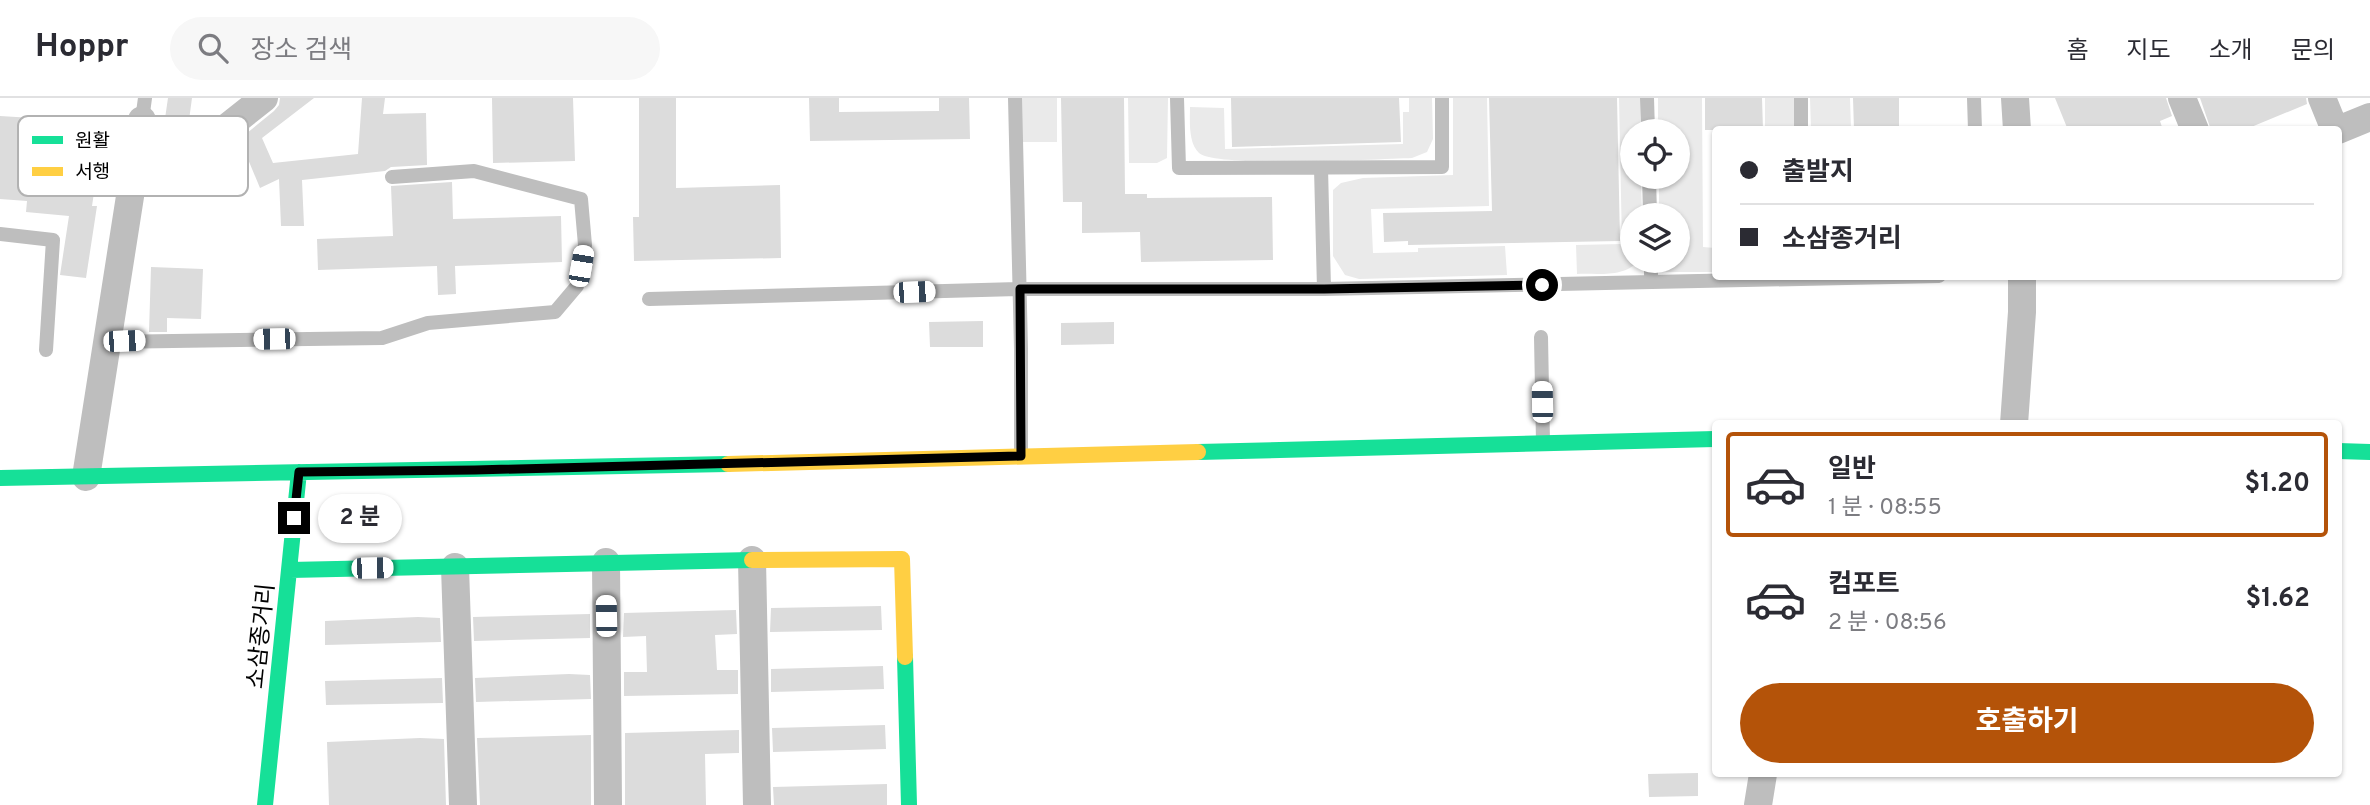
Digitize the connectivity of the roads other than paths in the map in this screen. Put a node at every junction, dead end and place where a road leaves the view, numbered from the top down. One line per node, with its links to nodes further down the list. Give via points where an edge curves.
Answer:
1 (264, 98): 11 (street)
2 (1015, 98): 28 (lane)
3 (1177, 98): 20 (lane, via 1178,168)
4 (1442, 98): 20 (lane, via 1442,167)
5 (1647, 98): 13 (lane)
6 (1801, 98): 14 (lane)
7 (1974, 98): 15 (lane)
8 (2015, 98): 16 (street)
9 (2182, 98): 17 (street)
10 (2322, 98): 18 (street)
11 (241, 116)
12 (2370, 117): 19 (street)
13 (1648, 119)
14 (1801, 126)
15 (1975, 126)
16 (2017, 126)
17 (2192, 126)
18 (2334, 126)
19 (2342, 128)
20 (1321, 168): 29 (lane)
21 (392, 177): 32 (lane, via 474,171 581,198 585,245 578,286 555,312 428,323 382,338)
22 (131, 196): 32 (street)
23 (0, 234): 33 (lane, via 53,240)
24 (1651, 273): 27 (lane)
25 (1747, 280): 27 (lane)
26 (2022, 280): 34 (street)
27 (1651, 282): 29 (lane)
28 (1020, 289): 29 (lane); 30 (lane); 39 (lane)
29 (1324, 289)
30 (649, 299)
31 (1541, 337): 36 (lane)
32 (107, 342): 41 (street)
33 (46, 350)
34 (2014, 420)
35 (1712, 439): 36 (main road)
36 (1543, 443): 39 (main road)
37 (2342, 451): 38 (main road)
38 (2370, 452)
39 (1021, 456): 40 (main road)
40 (299, 472): 41 (main road); 46 (main road, 소삼종거리)
41 (86, 477): 42 (main road)
42 (0, 478)
43 (752, 559): 44 (main road); 51 (street); 52 (main road, via 902,559)
44 (606, 562): 45 (main road); 50 (street)
45 (455, 567): 46 (main road); 49 (street)
46 (290, 570): 48 (main road, 소삼종거리)
47 (1763, 777): 53 (street)
48 (265, 805)
49 (463, 805)
50 (608, 805)
51 (757, 805)
52 (909, 805)
53 (1758, 805)

